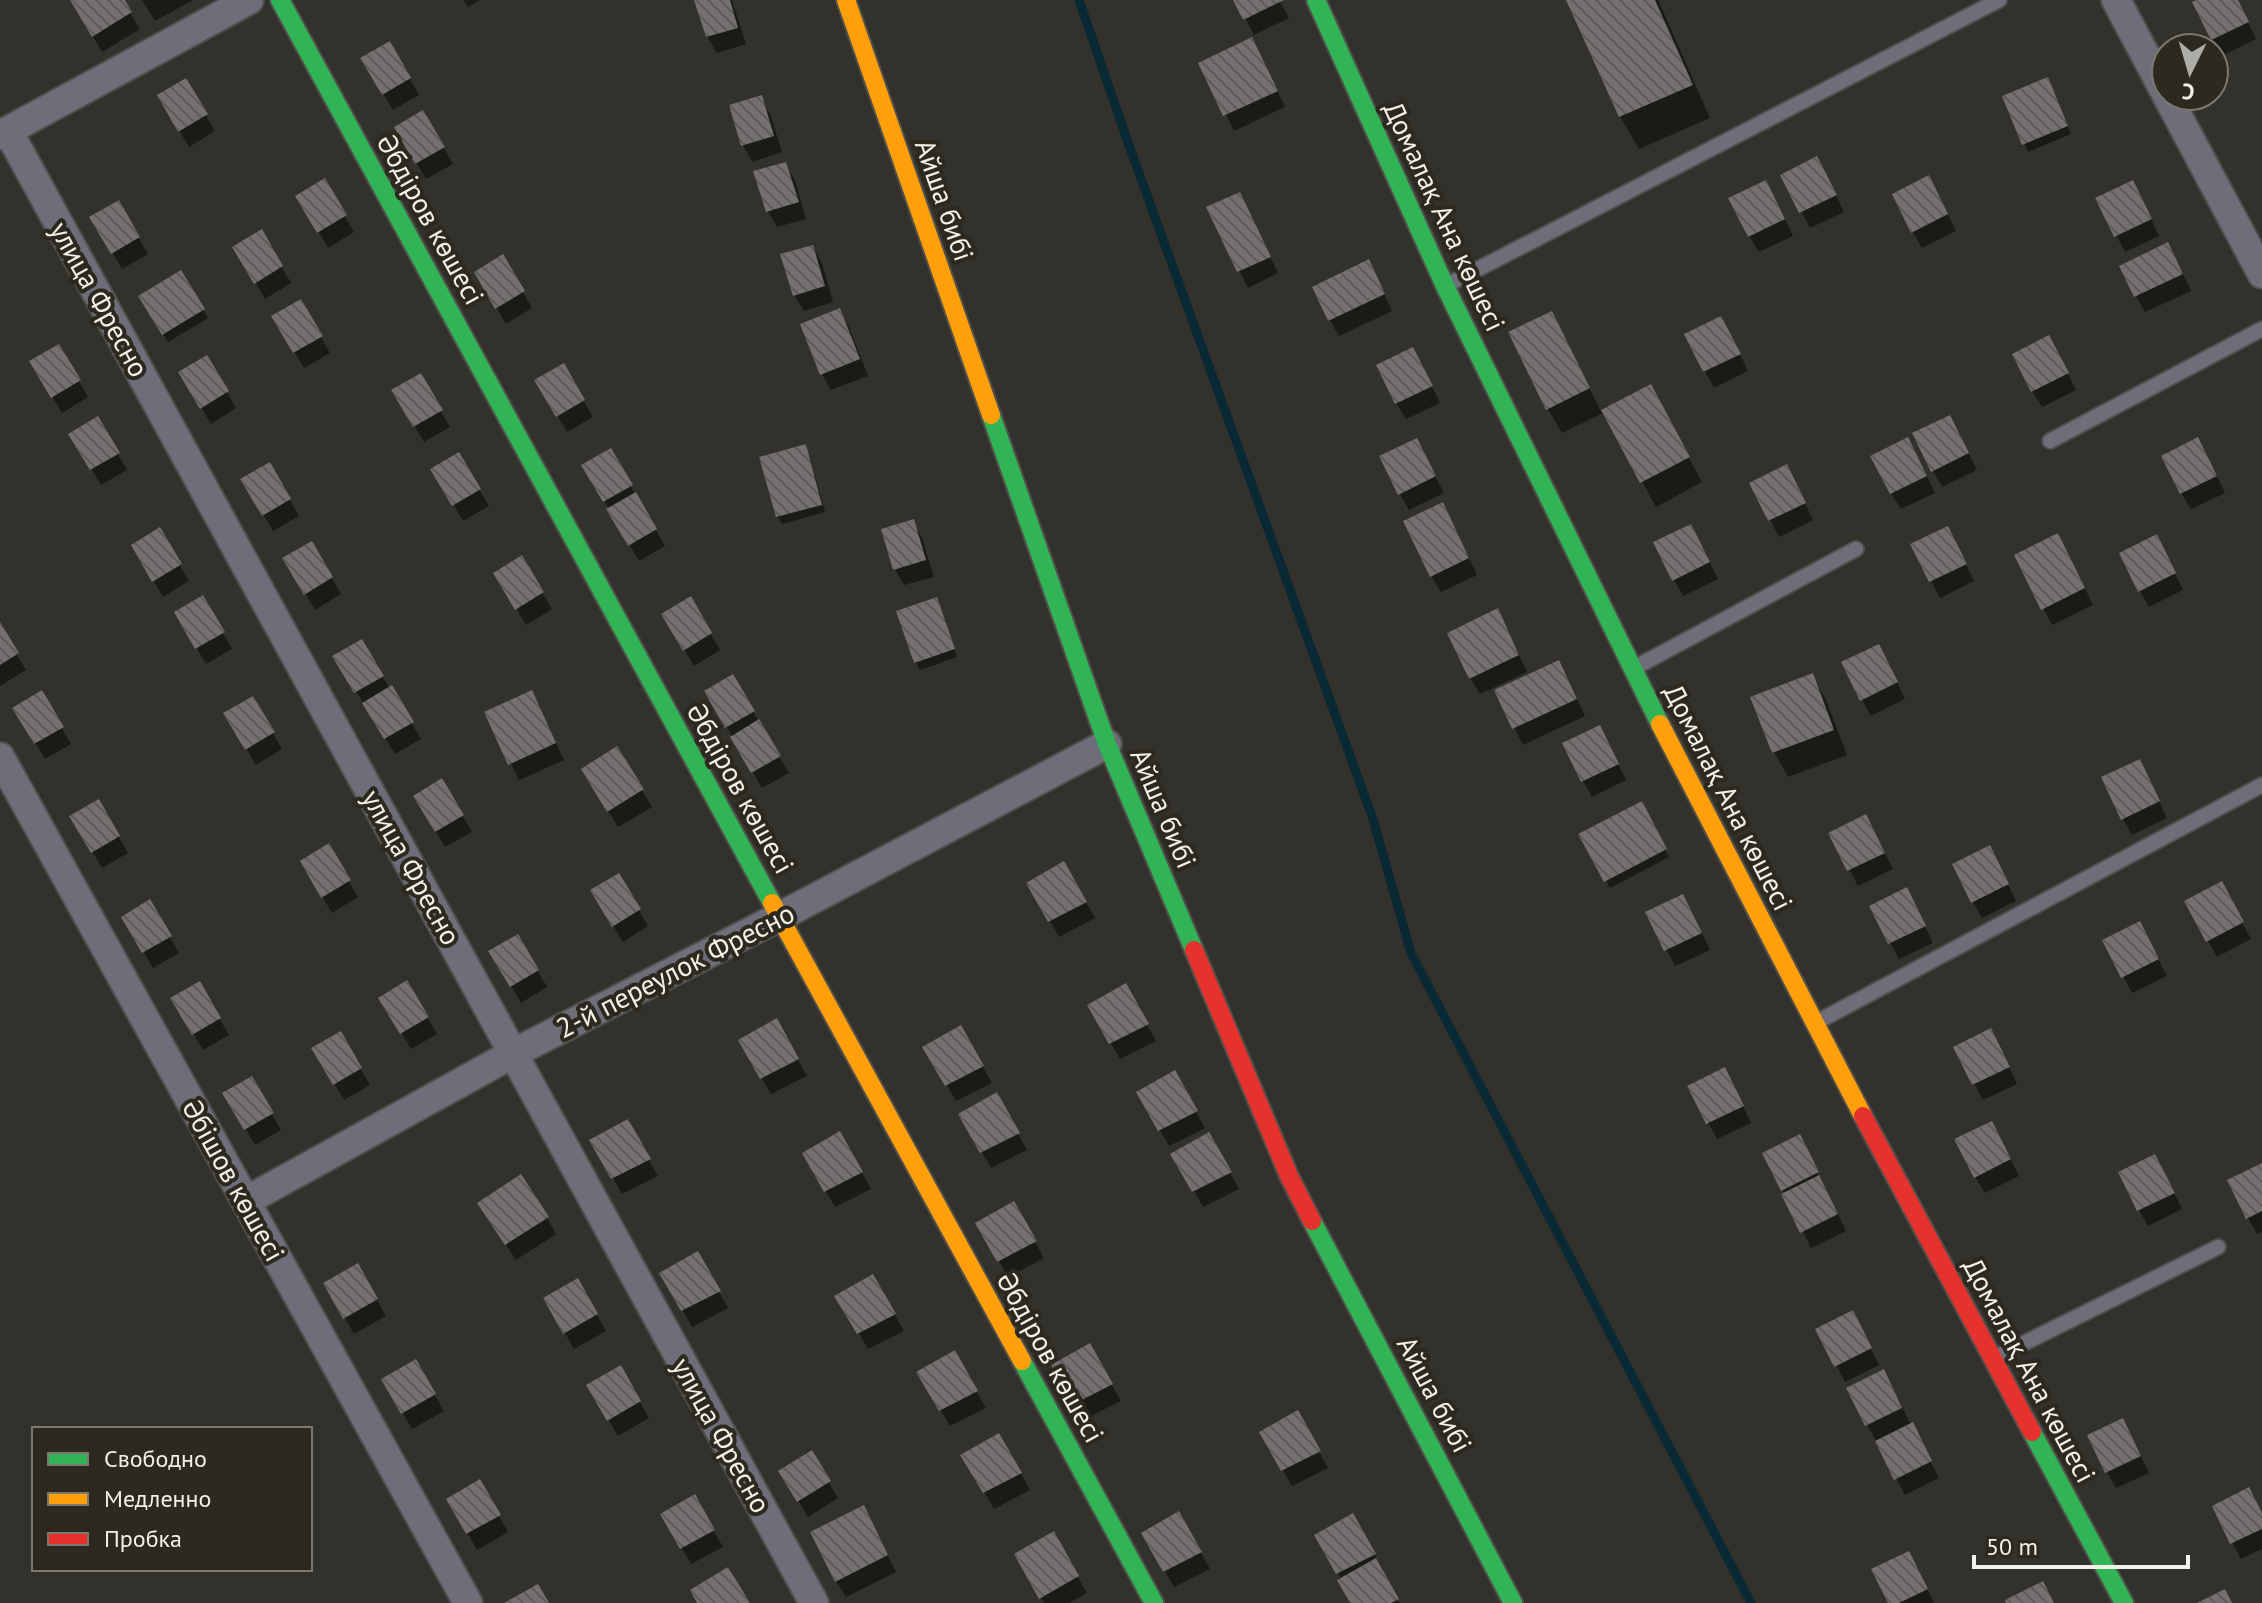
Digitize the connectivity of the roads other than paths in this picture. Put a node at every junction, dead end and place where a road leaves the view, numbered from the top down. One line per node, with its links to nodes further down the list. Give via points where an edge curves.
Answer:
1 (249, 0): 9 (street)
2 (280, 0): 19 (street, Әбдіров көшесі)
3 (846, 0): 16 (street, Айша бибі)
4 (1316, 0): 11 (street, Домалақ Ана көшесі)
5 (1999, 0): 11 (lane)
6 (2116, 0): 7 (street)
7 (2150, 63)
8 (2176, 112): 10 (street)
9 (4, 133): 21 (street, улица Фресно)
10 (2262, 274)
11 (1445, 286): 15 (street, Домалақ Ана көшесі)
12 (2262, 329): 13 (lane)
13 (2050, 441)
14 (1856, 549): 15 (lane)
15 (1632, 669): 20 (street, Домалақ Ана көшесі)
16 (1107, 744): 19 (street, 2-й переулок Фресно); 28 (street, Айша бибі, via 1289,1176)
17 (0, 757): 22 (street, Әбішов көшесі)
18 (2262, 785): 20 (lane)
19 (779, 917): 21 (street, 2-й переулок Фресно); 27 (street, Әбдіров көшесі)
20 (1814, 1024): 24 (street, Домалақ Ана көшесі)
21 (514, 1053): 22 (street, 2-й переулок Фресно); 26 (street, улица Фресно)
22 (246, 1201): 25 (street, Әбішов көшесі)
23 (2218, 1247): 24 (lane)
24 (1992, 1360): 29 (street, Домалақ Ана көшесі)
25 (468, 1603)
26 (814, 1603)
27 (1154, 1603)
28 (1513, 1603)
29 (2124, 1603)

